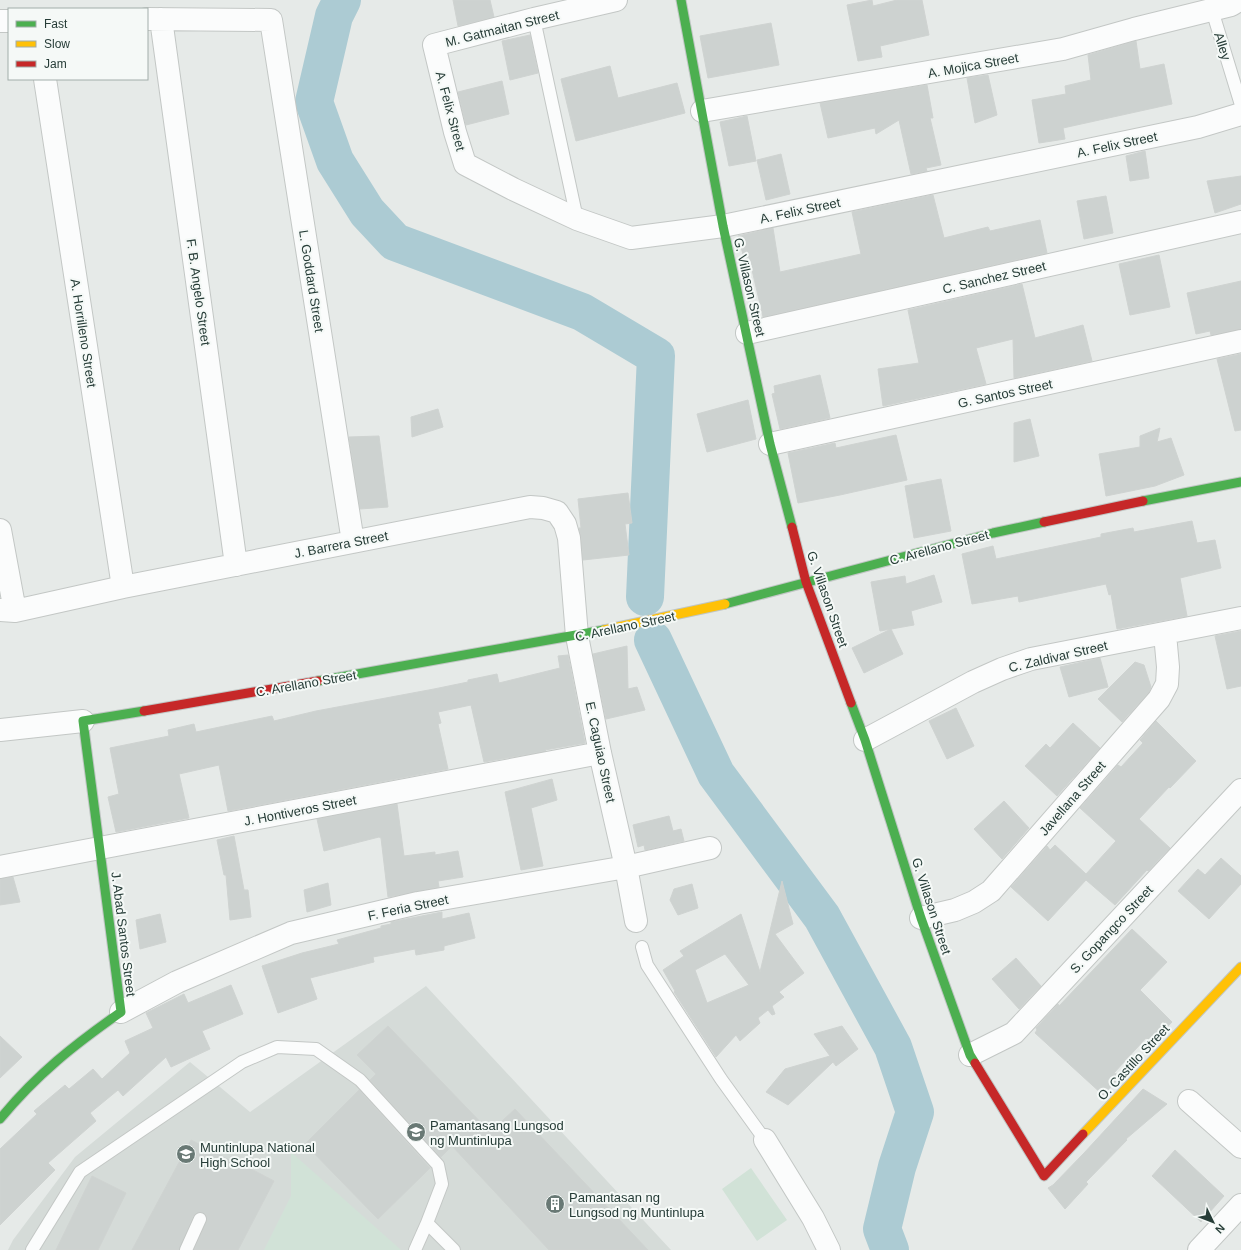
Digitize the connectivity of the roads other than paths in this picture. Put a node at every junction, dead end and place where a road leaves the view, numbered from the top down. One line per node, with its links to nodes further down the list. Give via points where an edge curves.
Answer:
1 (616, 0): 6 (street, M. Gatmaitan Street)
2 (681, 0): 10 (street, G. Villason Street)
3 (1239, 0): 4 (street, A. Mojica Street)
4 (1212, 10): 9 (lane, Alley); 10 (street, A. Mojica Street, via 1063,49)
5 (154, 19): 20 (street, L. Goddard Street, via 271,20); 21 (street, F. B. Angelo Street)
6 (534, 19): 7 (street, M. Gatmaitan Street); 12 (lane)
7 (434, 45): 12 (street, A. Felix Street, via 465,164)
8 (45, 80): 23 (street, A. Horrilleno Street)
9 (1241, 105)
10 (702, 111): 14 (street, G. Villason Street)
11 (1241, 114): 14 (street, A. Felix Street, via 1198,127)
12 (577, 219): 14 (street, A. Felix Street, via 631,238)
13 (1241, 222): 15 (street, C. Sanchez Street)
14 (723, 226): 15 (street, G. Villason Street)
15 (747, 333): 17 (street, G. Villason Street)
16 (1241, 341): 17 (street, G. Santos Street)
17 (770, 444): 22 (street, G. Villason Street)
18 (1241, 482): 22 (street, C. Arellano Street, via 993,533)
19 (0, 530): 24 (street)
20 (353, 542): 21 (street, J. Barrera Street); 27 (street, J. Barrera Street, via 530,507 557,512 565,524 569,538)
21 (236, 565): 23 (street, J. Barrera Street)
22 (806, 582): 27 (street, C. Arellano Street, via 713,607); 30 (street, G. Villason Street)
23 (123, 587): 24 (street, J. Barrera Street)
24 (7, 610)
25 (1241, 618): 26 (street, C. Zaldivar Street)
26 (1164, 634): 30 (street, C. Zaldivar Street, via 1031,659 1002,669); 37 (street, Javellana Street, via 1168,667 1167,684 1159,699 991,891 955,910)
27 (577, 636): 28 (street, C. Arellano Street); 31 (street, E. Caguiao Street)
28 (83, 721): 29 (street, C. Arellano Street); 33 (street, J. Abad Santos Street)
29 (0, 730)
30 (865, 740): 37 (street, G. Villason Street)
31 (600, 753): 33 (street, J. Hontiveros Street); 36 (street, E. Caguiao Street)
32 (1241, 790): 42 (street, S. Gopangco Street, via 1014,1033)
33 (100, 848): 35 (street, J. Hontiveros Street); 41 (street, J. Abad Santos Street)
34 (710, 848): 36 (street, F. Feria Street)
35 (0, 867)
36 (626, 868): 38 (street, E. Caguiao Street); 41 (street, F. Feria Street, via 418,903 291,933 177,982)
37 (921, 918): 42 (street, G. Villason Street)
38 (636, 921)
39 (642, 948): 45 (lane, via 647,966 721,1079)
40 (1241, 967): 47 (street, O. Castillo Street)
41 (121, 1012): 44 (street, J. Abad Santos Street, via 54,1063 28,1086)
42 (970, 1055): 47 (street, G. Villason Street)
43 (1189, 1101): 46 (street)
44 (0, 1119)
45 (765, 1140): 55 (street, via 813,1218)
46 (1241, 1147)
47 (1044, 1176)
48 (1241, 1205): 56 (street)
49 (200, 1219): 52 (lane)
50 (427, 1222): 51 (lane, via 442,1184 438,1165 360,1080 316,1049 277,1047 242,1062 80,1172); 53 (lane); 54 (lane)
51 (32, 1250)
52 (186, 1250)
53 (415, 1250)
54 (454, 1250)
55 (829, 1250)
56 (1199, 1250)

